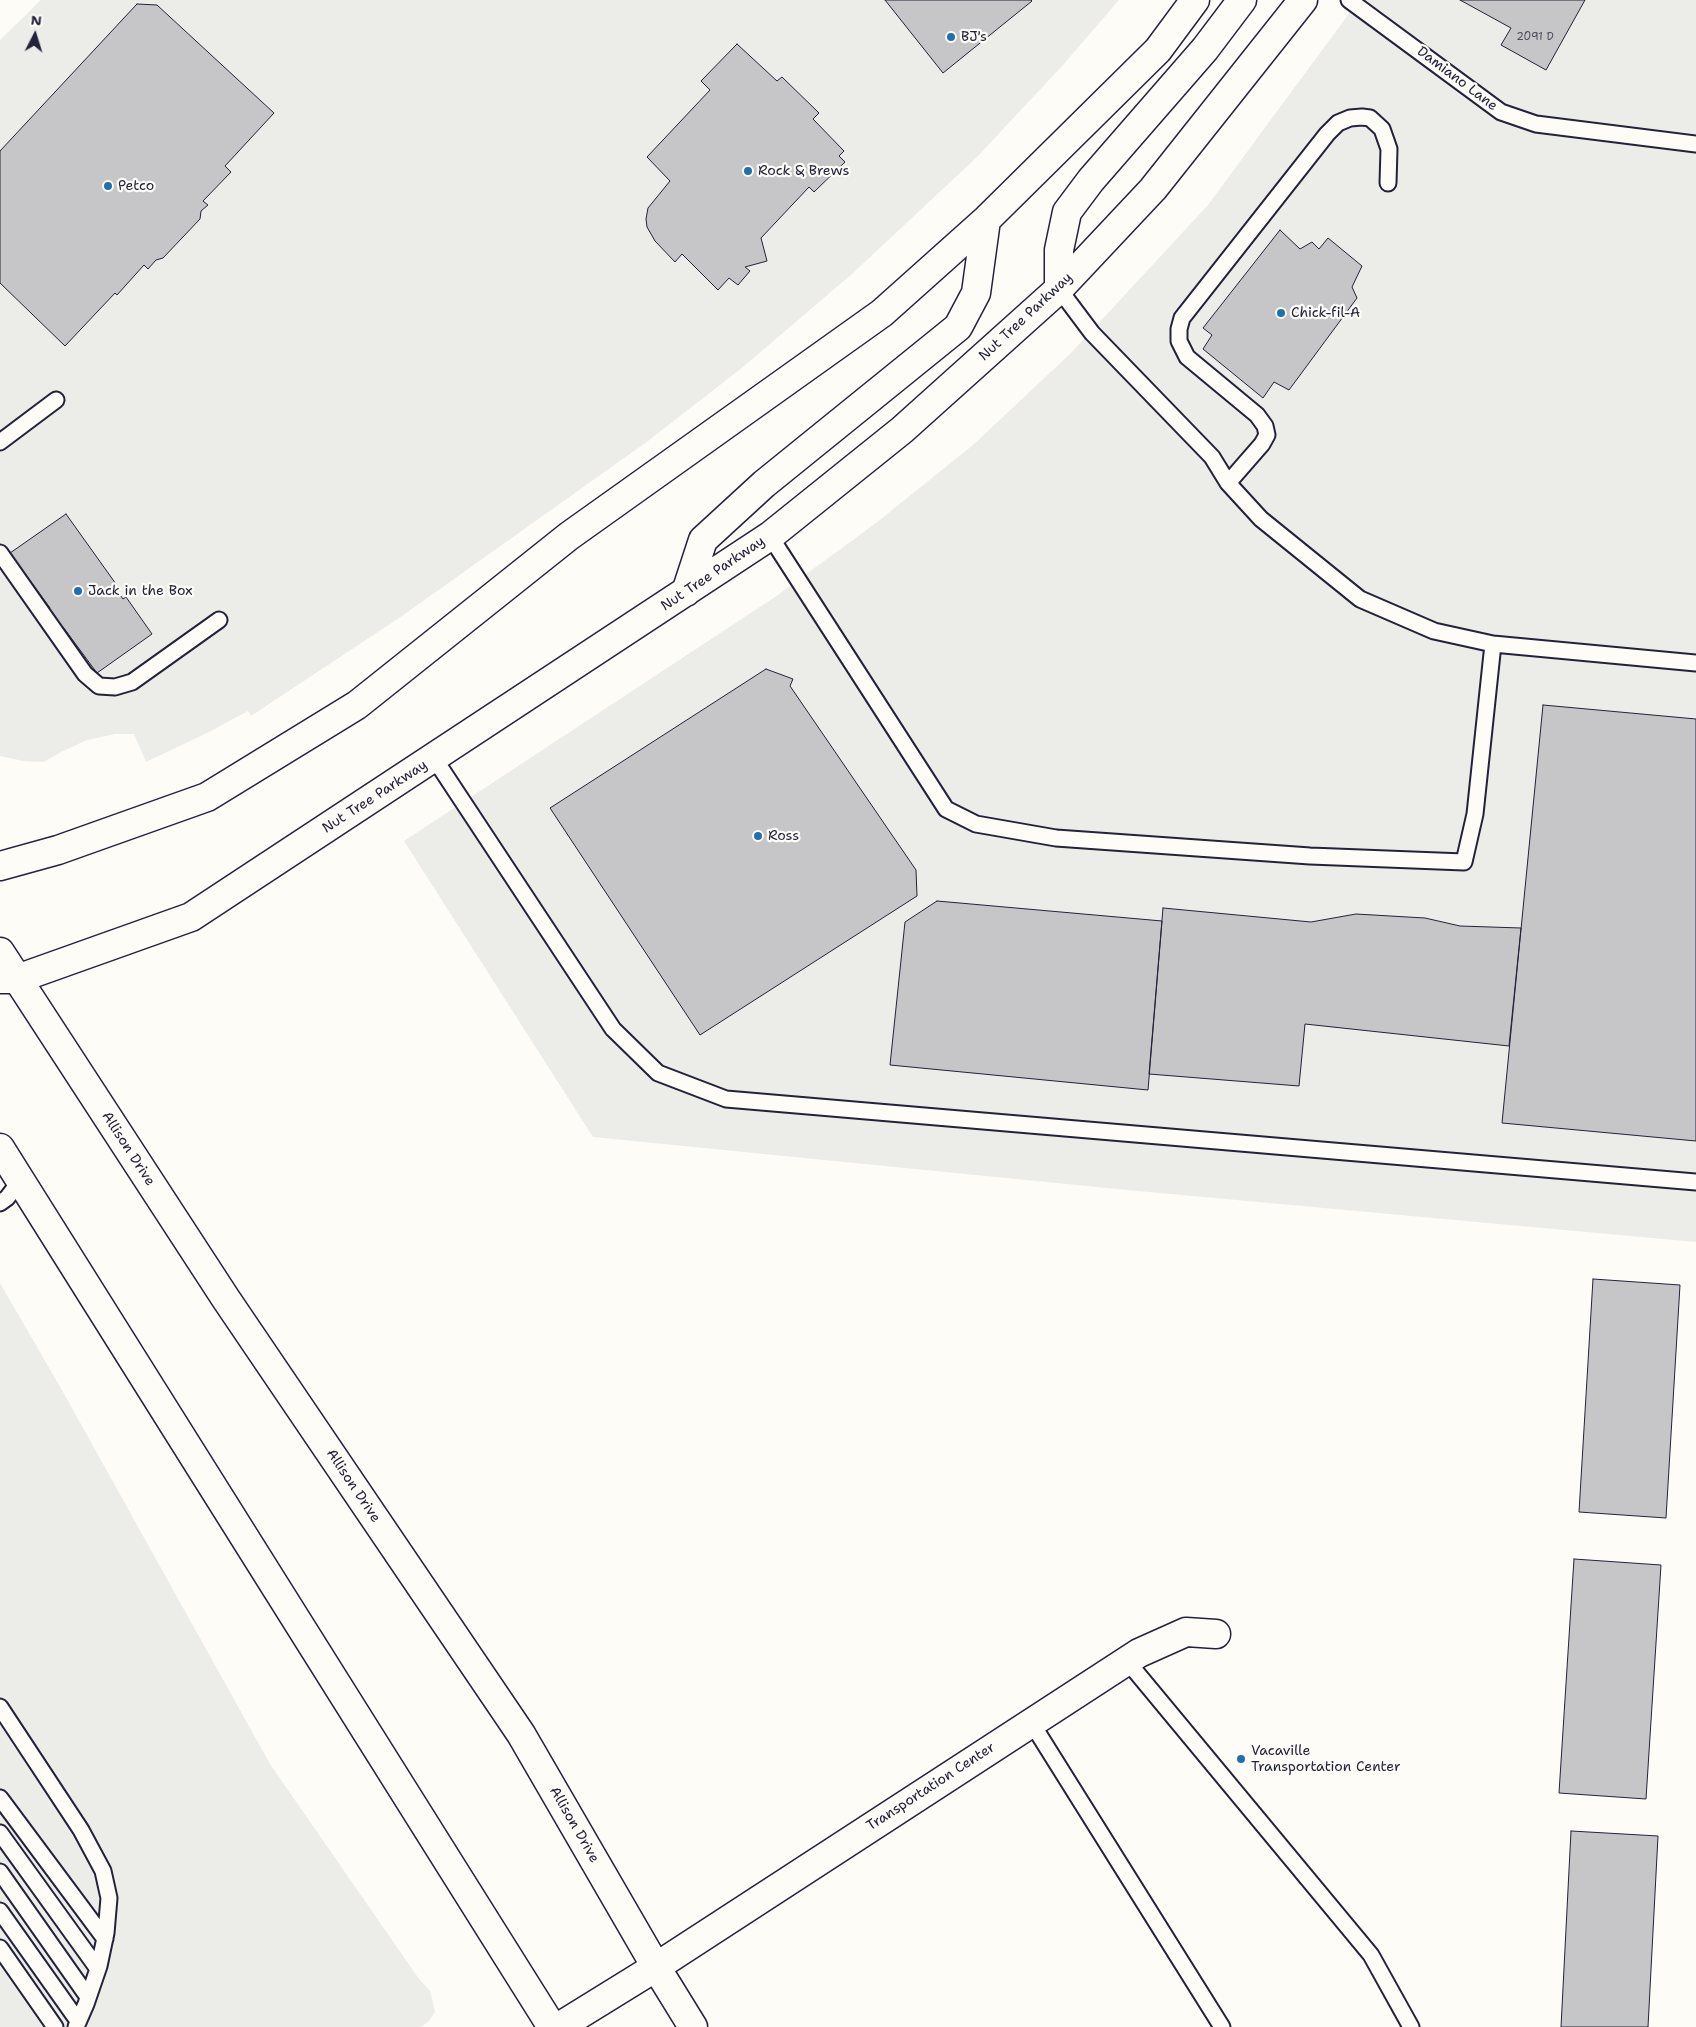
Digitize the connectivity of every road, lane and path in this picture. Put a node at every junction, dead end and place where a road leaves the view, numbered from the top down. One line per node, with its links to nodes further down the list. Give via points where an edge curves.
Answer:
1 (1195, 0): 7 (main road, via 1158,50)
2 (1242, 0): 8 (main road, via 1205,49 1067,212 1059,250)
3 (1303, 0): 8 (main road, Nut Tree Parkway, via 1153,189)
4 (1349, 0): 5 (lane, Damiano Lane, via 1502,112 1536,124)
5 (1696, 144)
6 (1388, 183): 11 (lane, via 1389,149 1382,129 1370,118 1350,118 1338,123 1182,318 1179,340 1187,357 1257,415 1265,426 1267,435 1262,444)
7 (986, 220): 14 (main road, via 976,293 958,327 764,484 703,540); 19 (main road, via 882,313 569,536 358,705 207,797 58,850)
8 (1059, 289): 11 (lane, via 1092,333 1212,457); 12 (main road, Nut Tree Parkway, via 902,430)
9 (56, 400): 10 (lane)
10 (0, 442)
11 (1228, 483): 16 (lane, via 1262,520 1360,598 1434,631)
12 (770, 536): 14 (main road, Nut Tree Parkway); 16 (lane, via 946,809 976,824 1056,838 1310,856 1464,862 1475,814)
13 (0, 553): 15 (lane, via 85,674 99,686 115,687 132,682)
14 (686, 592): 18 (main road, Nut Tree Parkway)
15 (219, 620)
16 (1493, 644): 17 (lane)
17 (1696, 663)
18 (434, 758): 21 (main road, Nut Tree Parkway, via 192,917); 24 (lane, via 613,1029 658,1073 726,1099)
19 (0, 866)
20 (0, 952): 21 (main road, Allison Drive)
21 (9, 979): 36 (main road, Allison Drive, via 521,1734)
22 (0, 1148): 23 (main road)
23 (20, 1181): 25 (lane); 41 (main road)
24 (1696, 1182)
25 (0, 1203)
26 (1216, 1634): 27 (main road, Transportation Center, via 1186,1632)
27 (1127, 1661): 29 (main road, Transportation Center); 45 (lane, via 1371,1955)
28 (0, 1707): 34 (lane, via 81,1830 103,1871 109,1898)
29 (1031, 1722): 36 (main road, Transportation Center); 44 (lane)
30 (0, 1798): 34 (lane)
31 (0, 1833): 37 (lane)
32 (0, 1872): 38 (lane)
33 (0, 1911): 39 (lane)
34 (105, 1939): 37 (lane)
35 (0, 1948): 40 (lane)
36 (656, 1966): 42 (main road, Transportation Center); 43 (main road, Allison Drive)
37 (98, 1969): 38 (lane)
38 (88, 1997): 39 (lane)
39 (77, 2024)
40 (55, 2027)
41 (552, 2027)
42 (558, 2027)
43 (693, 2027)
44 (1222, 2027)
45 (1411, 2027)

